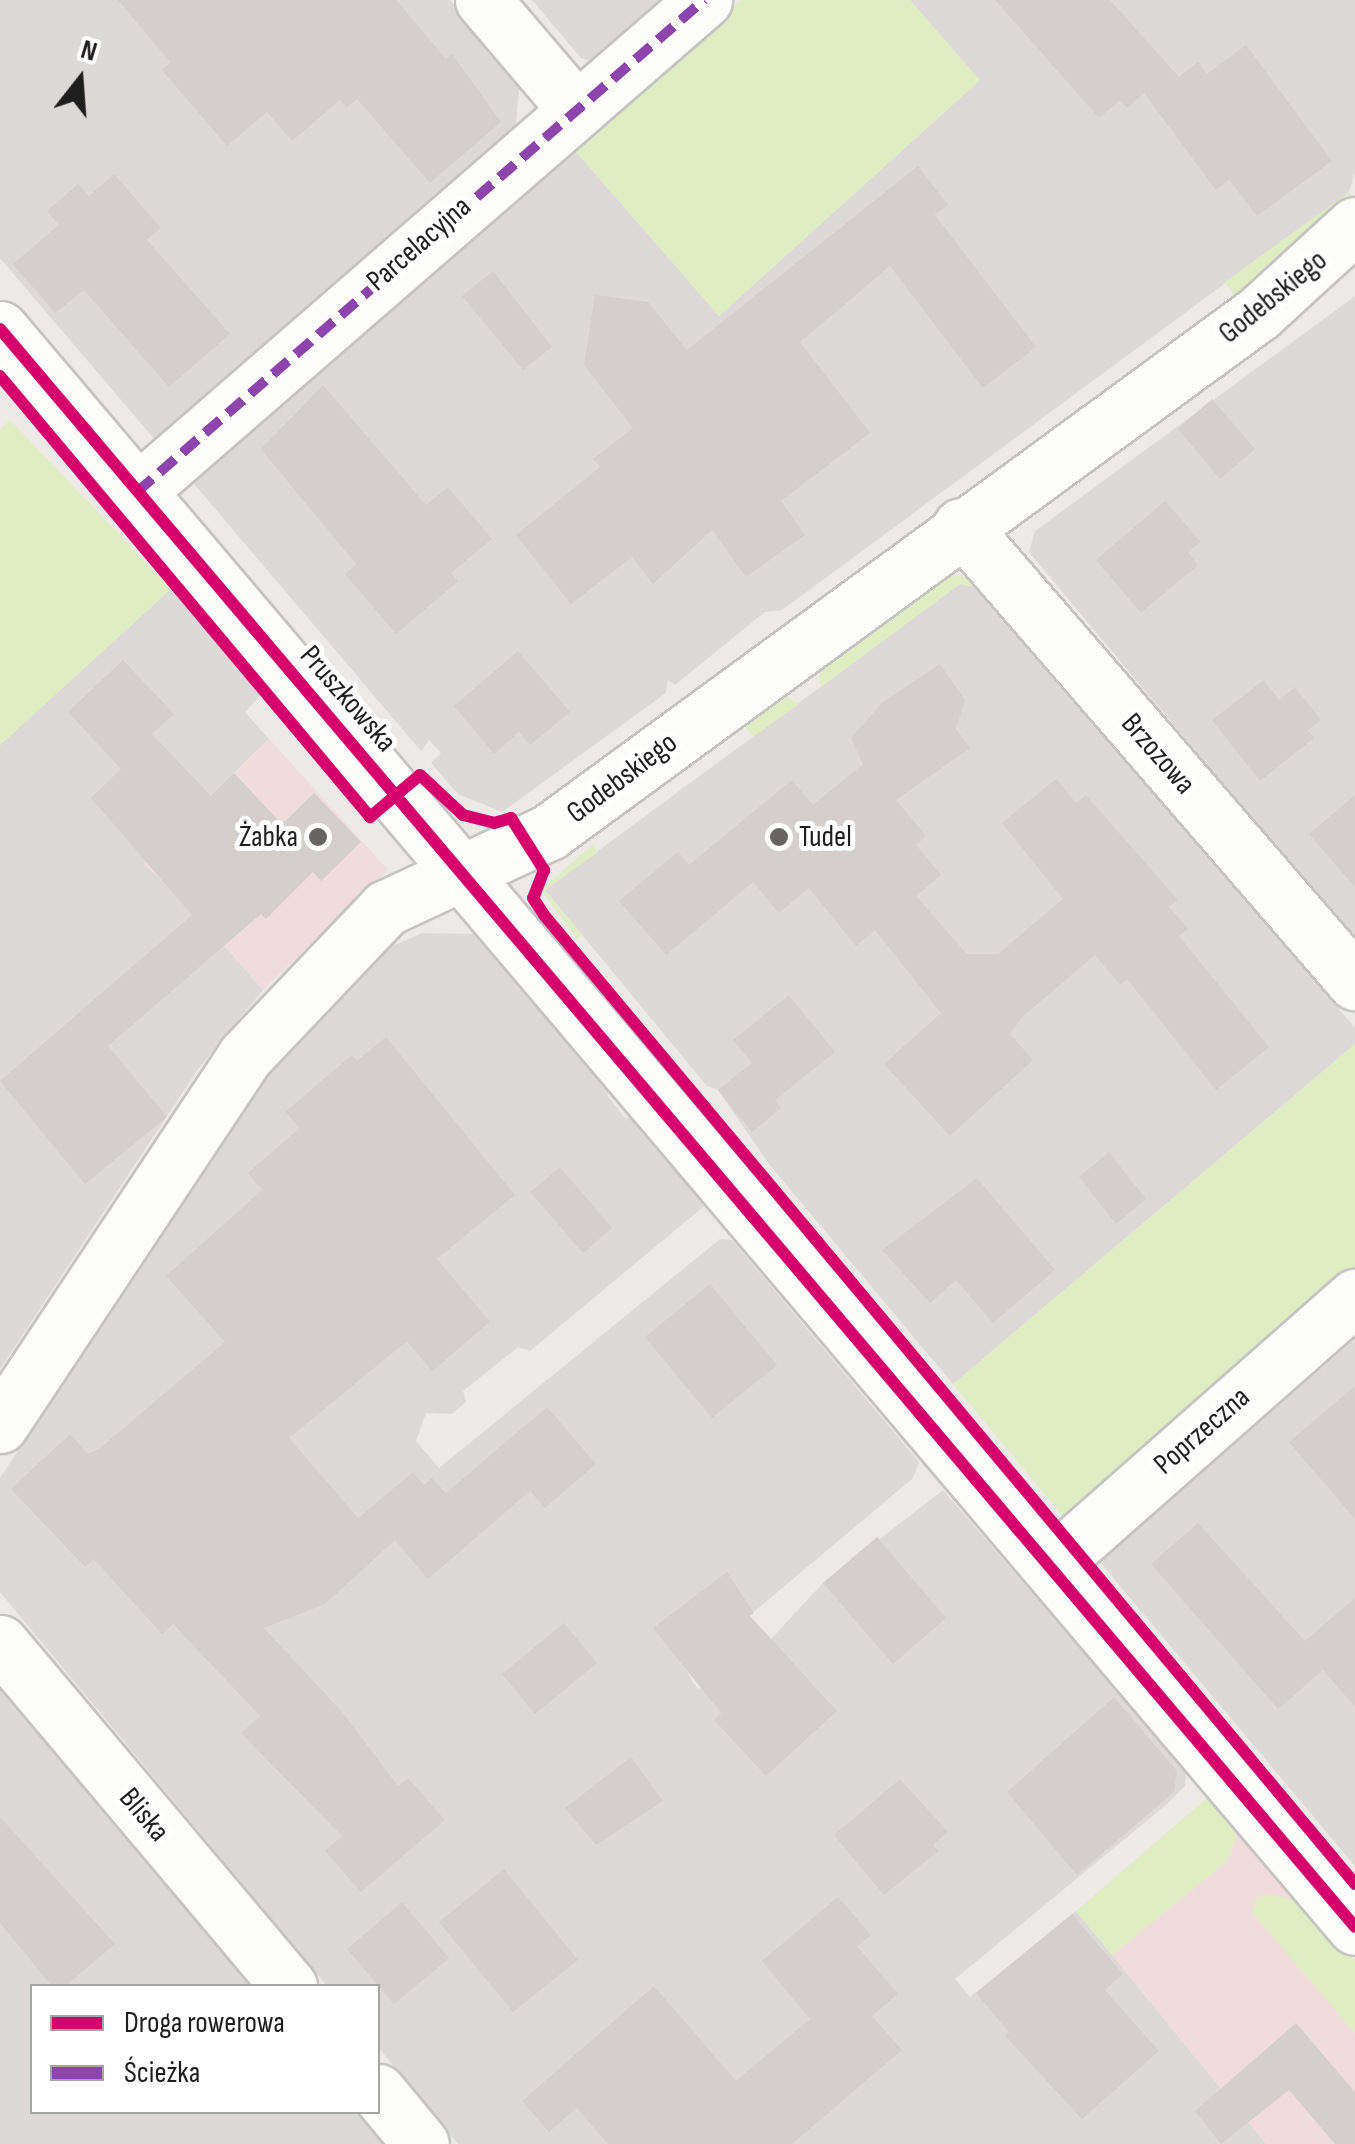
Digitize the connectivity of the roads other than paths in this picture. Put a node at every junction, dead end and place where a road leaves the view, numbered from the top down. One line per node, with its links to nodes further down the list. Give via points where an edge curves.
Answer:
1 (482, 0): 3 (street)
2 (704, 0): 3 (street, Parcelacyjna)
3 (574, 107): 6 (street, Parcelacyjna)
4 (1355, 226): 7 (street, Godebskiego, via 1259,313)
5 (0, 330): 6 (street, Pruszkowska)
6 (138, 492): 8 (street, Pruszkowska)
7 (961, 526): 8 (street, Godebskiego, via 549,832); 9 (street, Brzozowa)
8 (462, 871): 11 (street, Godebskiego, via 386,908 245,1056); 12 (street, Pruszkowska)
9 (1355, 982)
10 (1355, 1297): 12 (street, Poprzeczna)
11 (0, 1424)
12 (1050, 1566): 14 (street, Pruszkowska)
13 (0, 1643): 15 (street, Bliska)
14 (1355, 1927)
15 (287, 1984)
16 (380, 2094): 17 (street)
17 (421, 2144)

